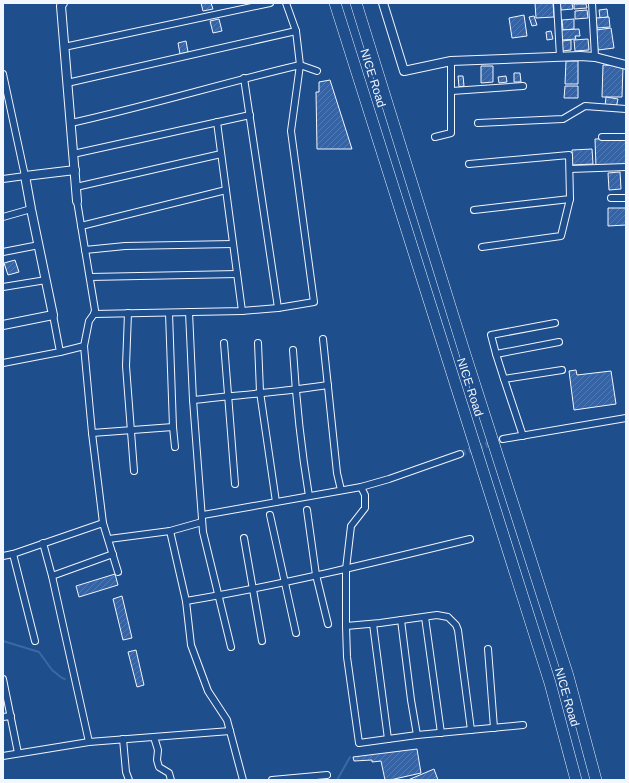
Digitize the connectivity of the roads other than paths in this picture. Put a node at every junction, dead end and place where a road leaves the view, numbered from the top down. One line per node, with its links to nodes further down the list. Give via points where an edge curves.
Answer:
1 (63, 3): 10 (street, via 61,6)
2 (270, 3): 10 (street)
3 (286, 3): 9 (street)
4 (335, 3): 147 (highway, NICE Road, via 550,683)
5 (356, 3): 148 (highway, NICE Road, via 568,676)
6 (383, 3): 13 (street, via 404,71)
7 (557, 3): 11 (street)
8 (592, 3): 12 (street)
9 (296, 31): 14 (street); 19 (street)
10 (64, 47): 19 (street)
11 (560, 57): 12 (street); 13 (street)
12 (595, 57): 15 (street)
13 (451, 61): 21 (street)
14 (300, 65): 16 (street); 18 (street); 57 (street, via 291,131 314,302)
15 (626, 65)
16 (317, 72)
17 (3, 74): 36 (street)
18 (244, 78): 23 (street); 25 (street)
19 (67, 83): 25 (street)
20 (523, 86): 21 (street)
21 (452, 90): 27 (street, via 451,133)
22 (626, 109): 26 (street, via 585,106 563,118)
23 (250, 115): 24 (street); 57 (street)
24 (217, 122): 30 (street); 31 (street)
25 (71, 123): 30 (street)
26 (478, 123)
27 (435, 136)
28 (602, 137): 29 (street)
29 (626, 137)
30 (73, 154): 35 (street)
31 (221, 154): 38 (street); 39 (street)
32 (469, 164): 34 (street, via 569,155)
33 (626, 167): 34 (street)
34 (570, 169): 40 (street)
35 (75, 170): 36 (street); 38 (street)
36 (25, 176): 37 (street); 44 (street)
37 (3, 179)
38 (76, 187): 43 (street)
39 (226, 190): 47 (street); 48 (street)
40 (570, 198): 45 (street); 50 (street, via 561,236)
41 (611, 198): 42 (street)
42 (626, 198)
43 (77, 201): 47 (street)
44 (31, 209): 46 (street); 49 (street)
45 (474, 210)
46 (3, 217)
47 (81, 226): 51 (street)
48 (233, 244): 51 (street, via 125,246); 53 (street)
49 (39, 245): 52 (street); 55 (street)
50 (482, 247)
51 (85, 250): 54 (street)
52 (3, 252)
53 (237, 274): 54 (street); 59 (street)
54 (90, 277): 62 (street)
55 (46, 280): 56 (street); 63 (street)
56 (3, 287)
57 (278, 308): 59 (street)
58 (189, 312): 59 (street); 61 (street); 81 (street)
59 (242, 312)
60 (128, 313): 61 (street); 62 (street); 84 (street, via 126,366)
61 (169, 313): 83 (street)
62 (94, 314): 70 (street, via 89,321)
63 (53, 315): 65 (street); 72 (street)
64 (555, 322): 73 (street, via 491,335)
65 (3, 325)
66 (323, 339): 77 (street)
67 (559, 342): 73 (street)
68 (224, 343): 80 (street)
69 (258, 343): 79 (street)
70 (84, 346): 72 (street); 85 (street)
71 (293, 350): 78 (street)
72 (60, 352): 74 (street)
73 (496, 354): 76 (street)
74 (3, 363)
75 (562, 370): 76 (street)
76 (504, 380): 86 (street)
77 (328, 386): 78 (street); 93 (street)
78 (295, 390): 79 (street); 94 (street)
79 (260, 392): 80 (street); 95 (street)
80 (228, 396): 81 (street); 91 (street)
81 (193, 400): 97 (street)
82 (626, 418): 86 (street)
83 (173, 427): 84 (street); 88 (street)
84 (131, 430): 85 (street); 90 (street)
85 (92, 433): 100 (street)
86 (522, 436): 87 (street)
87 (503, 439)
88 (175, 447)
89 (460, 454): 92 (street)
90 (134, 471)
91 (235, 484)
92 (361, 487): 93 (street); 109 (street, via 365,495 365,508 351,526)
93 (341, 490): 94 (street)
94 (309, 496): 95 (street)
95 (276, 502): 97 (street)
96 (307, 510): 111 (street)
97 (202, 515): 99 (street)
98 (270, 515): 113 (street)
99 (202, 522): 101 (street); 115 (street)
100 (103, 523): 103 (street); 105 (street)
101 (170, 531): 103 (street); 116 (street)
102 (244, 538): 114 (street)
103 (109, 539): 107 (street)
104 (470, 539): 109 (street)
105 (43, 543): 106 (street); 112 (street)
106 (14, 554): 108 (street); 123 (street)
107 (113, 554): 110 (street); 112 (street)
108 (3, 556)
109 (346, 569): 111 (street); 121 (street)
110 (118, 572)
111 (316, 575): 113 (street); 119 (street)
112 (52, 576): 139 (street)
113 (285, 582): 114 (street); 122 (street)
114 (253, 588): 115 (street); 124 (street)
115 (219, 596): 116 (street); 125 (street)
116 (186, 601): 133 (street, via 191,646 208,691 227,720)
117 (425, 617): 118 (street); 132 (street, via 448,617 456,625); 134 (street)
118 (401, 620): 120 (street); 135 (street)
119 (328, 624)
120 (373, 624): 121 (street); 138 (street)
121 (346, 626): 138 (street, via 347,657 359,743)
122 (296, 633)
123 (34, 641)
124 (262, 641)
125 (231, 647)
126 (488, 649): 131 (street)
127 (3, 679): 128 (street)
128 (11, 716): 129 (street); 140 (street)
129 (3, 717)
130 (523, 725): 131 (street)
131 (494, 728): 132 (street)
132 (471, 730): 134 (street)
133 (230, 731): 136 (street); 145 (street)
134 (441, 733): 135 (street)
135 (417, 735): 138 (street)
136 (154, 737): 137 (street); 144 (street, via 159,767 169,773)
137 (123, 739): 139 (street); 143 (street)
138 (388, 739)
139 (89, 742): 140 (street)
140 (18, 753): 141 (street)
141 (3, 756)
142 (327, 775): 146 (street)
143 (129, 780)
144 (171, 780)
145 (243, 780)
146 (276, 780)
147 (576, 780)
148 (596, 780)

